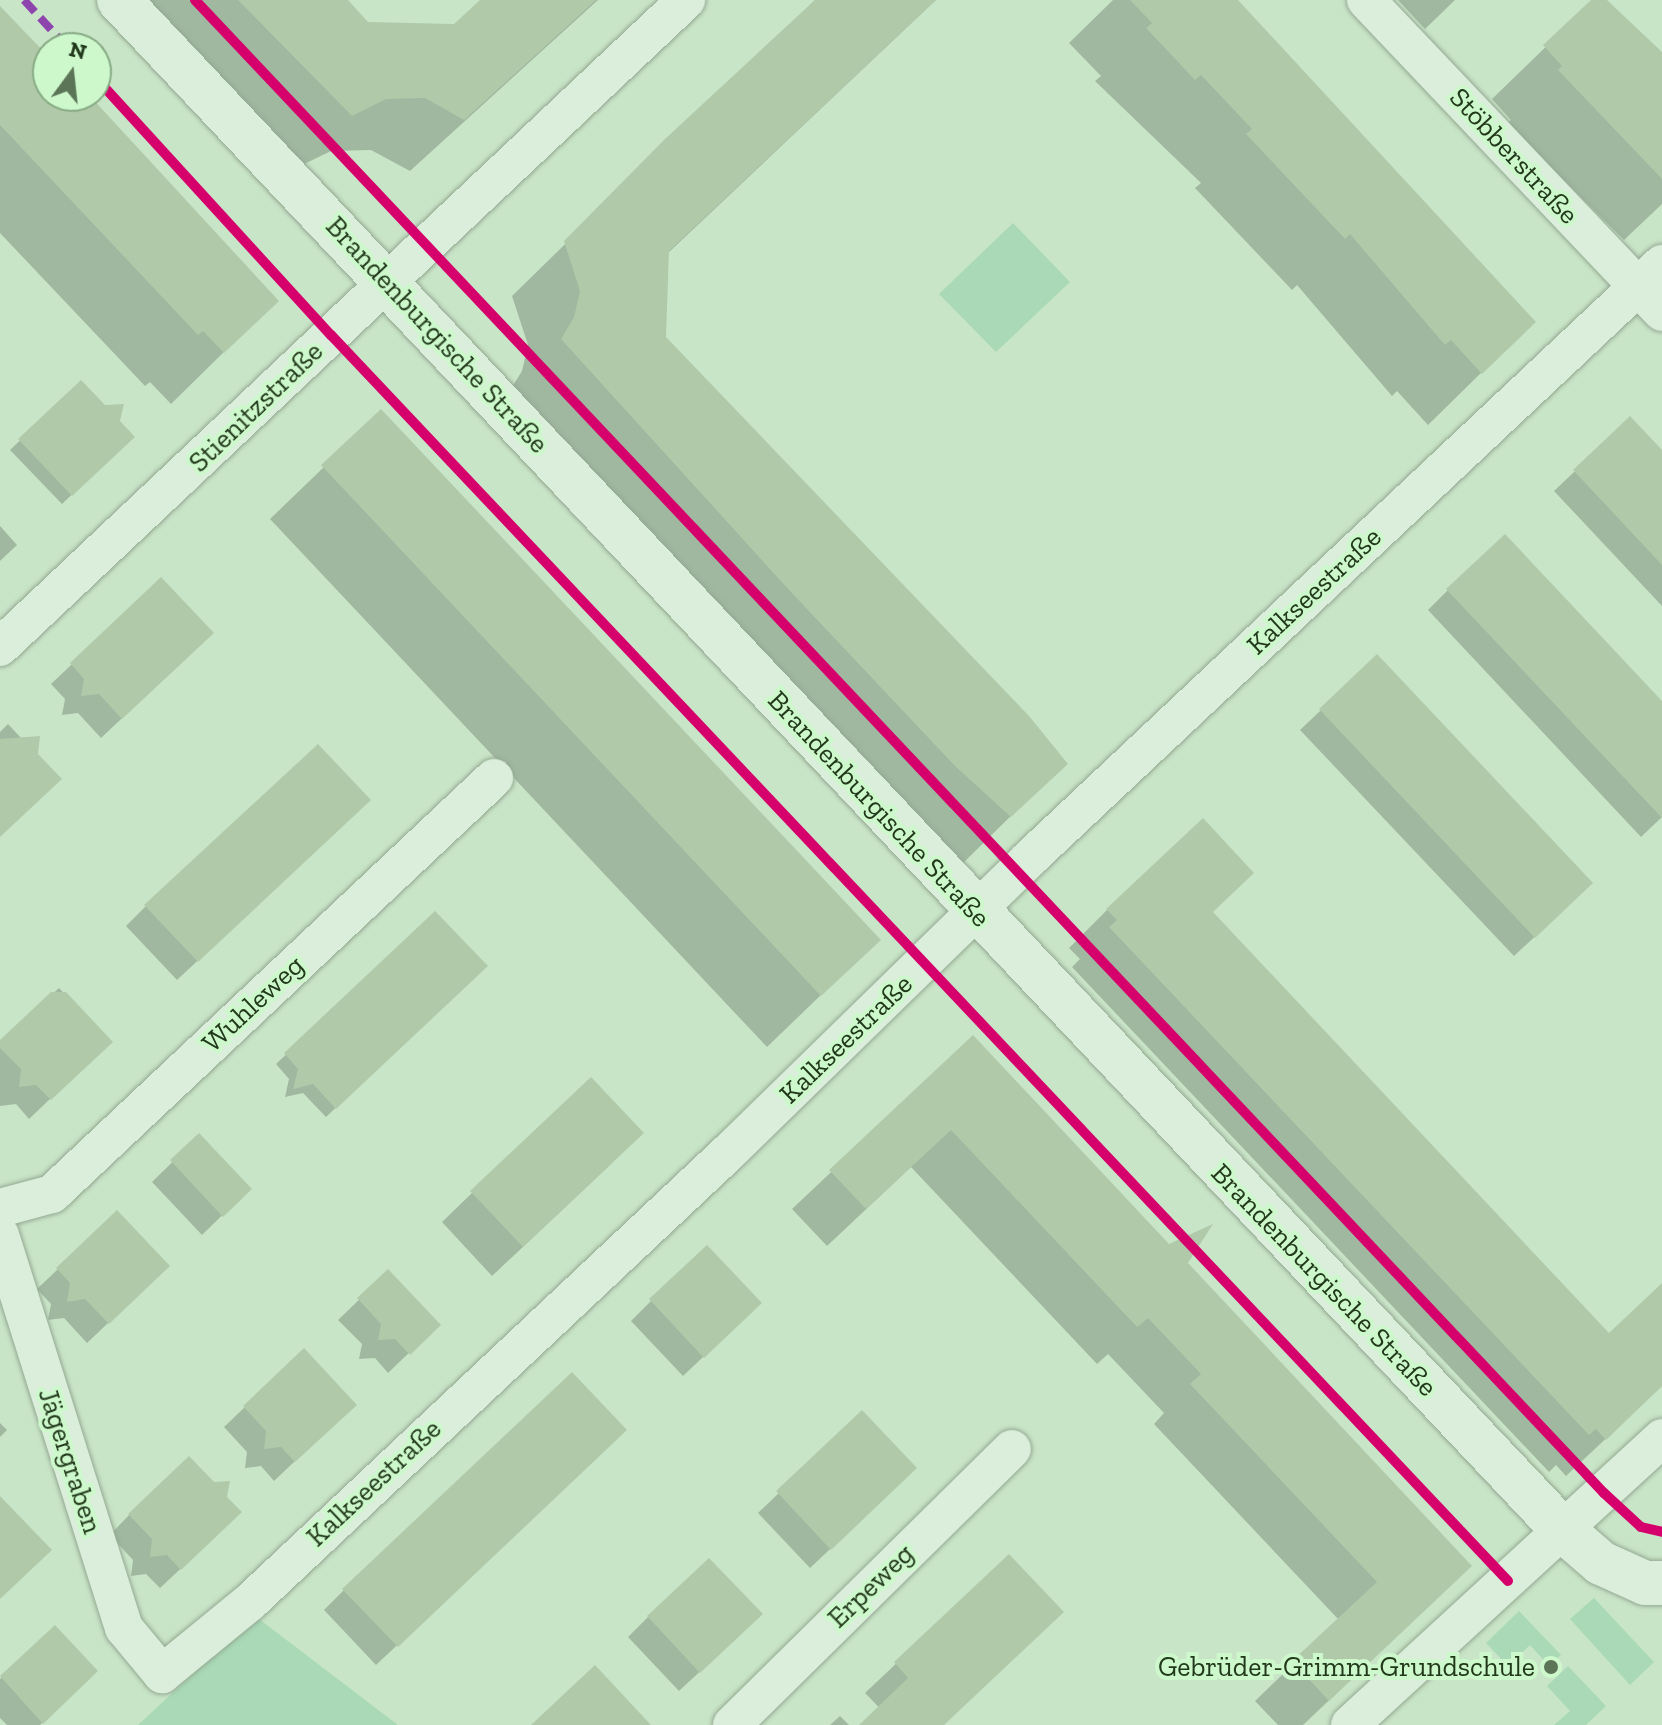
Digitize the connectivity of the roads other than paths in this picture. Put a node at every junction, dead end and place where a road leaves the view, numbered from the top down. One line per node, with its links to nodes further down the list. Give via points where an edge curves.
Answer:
1 (119, 0): 4 (street, Brandenburgische Straße)
2 (686, 0): 4 (street, Stienitzstraße)
3 (1366, 0): 5 (street, Stöbberstraße)
4 (388, 282): 6 (street, Stienitzstraße); 8 (street, Brandenburgische Straße)
5 (1654, 288): 8 (street, Kalkseestraße)
6 (0, 647)
7 (494, 778): 9 (street, Wuhleweg, via 52,1194)
8 (976, 914): 13 (street, Brandenburgische Straße); 15 (street, Kalkseestraße, via 250,1602)
9 (0, 1208)
10 (0, 1235): 15 (street, Jägergraben, via 124,1628)
11 (1662, 1438): 13 (street)
12 (1012, 1449): 16 (street, Erpeweg)
13 (1564, 1531): 14 (street, Brandenburgische Straße, via 1601,1563 1645,1583); 17 (street)
14 (1662, 1583)
15 (162, 1674)
16 (732, 1725)
17 (1350, 1725)

